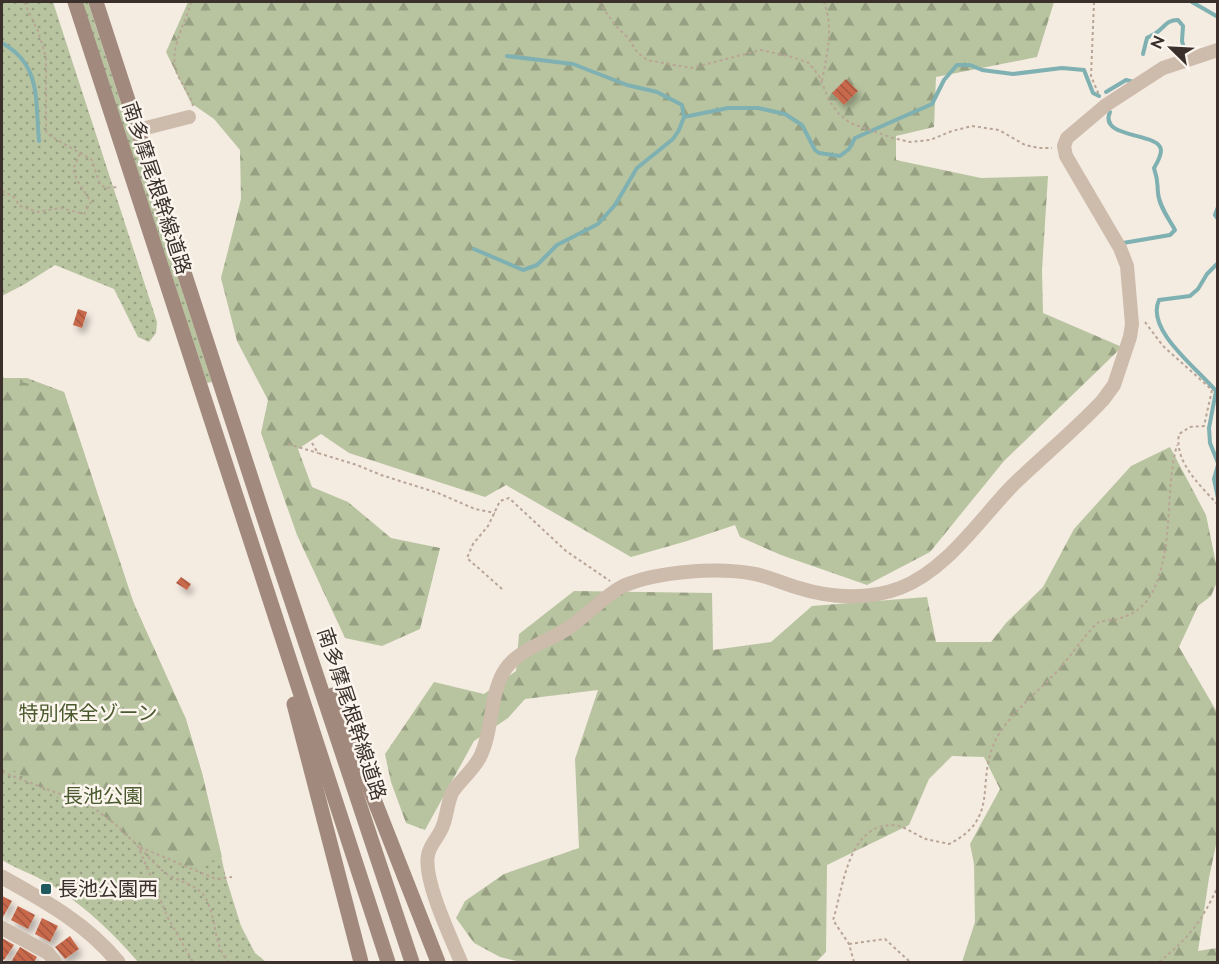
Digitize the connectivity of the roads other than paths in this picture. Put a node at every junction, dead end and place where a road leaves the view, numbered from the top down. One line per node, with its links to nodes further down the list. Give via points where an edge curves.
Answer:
1 (75, 2): 7 (main road, 南多摩尾根幹線道路)
2 (96, 2): 5 (main road, 南多摩尾根幹線道路)
3 (1218, 50): 16 (street, via 1163,68 1106,105 1067,138 1066,156 1120,248 1127,267 1130,338 1114,385 1103,400 1029,469 936,566 901,588 866,596 834,595 758,575 723,571 661,576 620,587 567,630 509,663 498,685 482,754 453,791 443,826 428,856 429,876)
4 (191, 113): 5 (street)
5 (138, 130): 6 (main road, 南多摩尾根幹線道路)
6 (267, 527): 14 (main road, 南多摩尾根幹線道路); 15 (main road)
7 (262, 580): 12 (main road); 13 (main road)
8 (2, 878): 11 (street, via 60,910 88,931)
9 (2, 928): 10 (street, via 48,953)
10 (55, 963)
11 (118, 963)
12 (361, 963)
13 (388, 963)
14 (412, 963)
15 (438, 963)
16 (461, 963)

